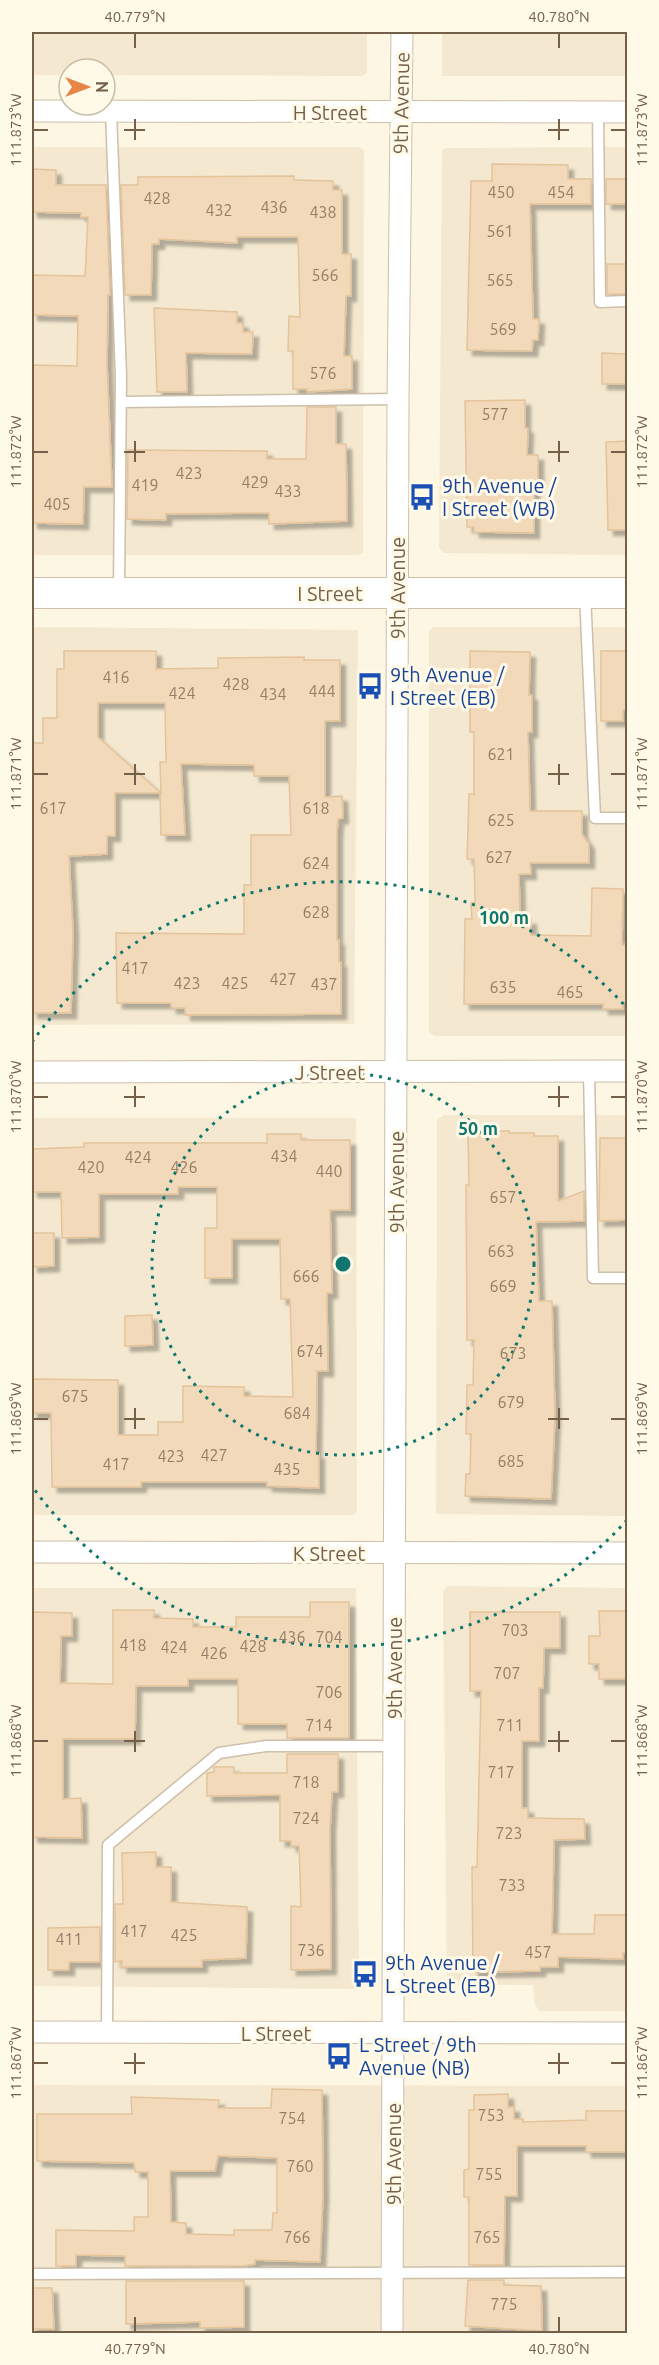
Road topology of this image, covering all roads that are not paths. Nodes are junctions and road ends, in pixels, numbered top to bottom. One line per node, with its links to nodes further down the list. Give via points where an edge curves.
1 (402, 32): 5 (street, 9th Avenue)
2 (32, 111): 3 (street, H Street)
3 (57, 111)
4 (117, 111): 5 (street, H Street)
5 (402, 112): 6 (street, H Street); 10 (street, 9th Avenue)
6 (598, 112): 7 (street, H Street); 9 (lane, via 600,302)
7 (627, 112)
8 (111, 117): 11 (lane)
9 (627, 302)
10 (398, 399): 11 (lane); 16 (street, 9th Avenue)
11 (121, 402): 13 (lane)
12 (32, 593): 13 (street, I Street)
13 (119, 593): 16 (street, I Street)
14 (585, 593): 15 (street, I Street); 16 (street, I Street); 17 (lane, via 595,818)
15 (627, 593)
16 (397, 594): 21 (street, 9th Avenue)
17 (627, 818)
18 (590, 1071): 19 (street, J Street); 21 (street, J Street); 22 (lane, via 593,1278)
19 (627, 1071)
20 (32, 1072): 21 (street, J Street)
21 (397, 1072): 24 (street, 9th Avenue)
22 (627, 1278)
23 (32, 1552): 24 (street, K Street)
24 (394, 1553): 25 (street, K Street); 26 (street, 9th Avenue)
25 (627, 1553)
26 (394, 1746): 28 (lane, via 266,1746 219,1753 108,1845); 29 (street, 9th Avenue)
27 (32, 2032): 28 (street, L Street)
28 (107, 2033): 29 (street, L Street)
29 (393, 2033): 30 (street, L Street); 32 (street, 9th Avenue)
30 (627, 2033)
31 (627, 2272): 32 (lane)
32 (392, 2273): 33 (lane); 34 (street, 9th Avenue)
33 (32, 2274)
34 (392, 2334)

